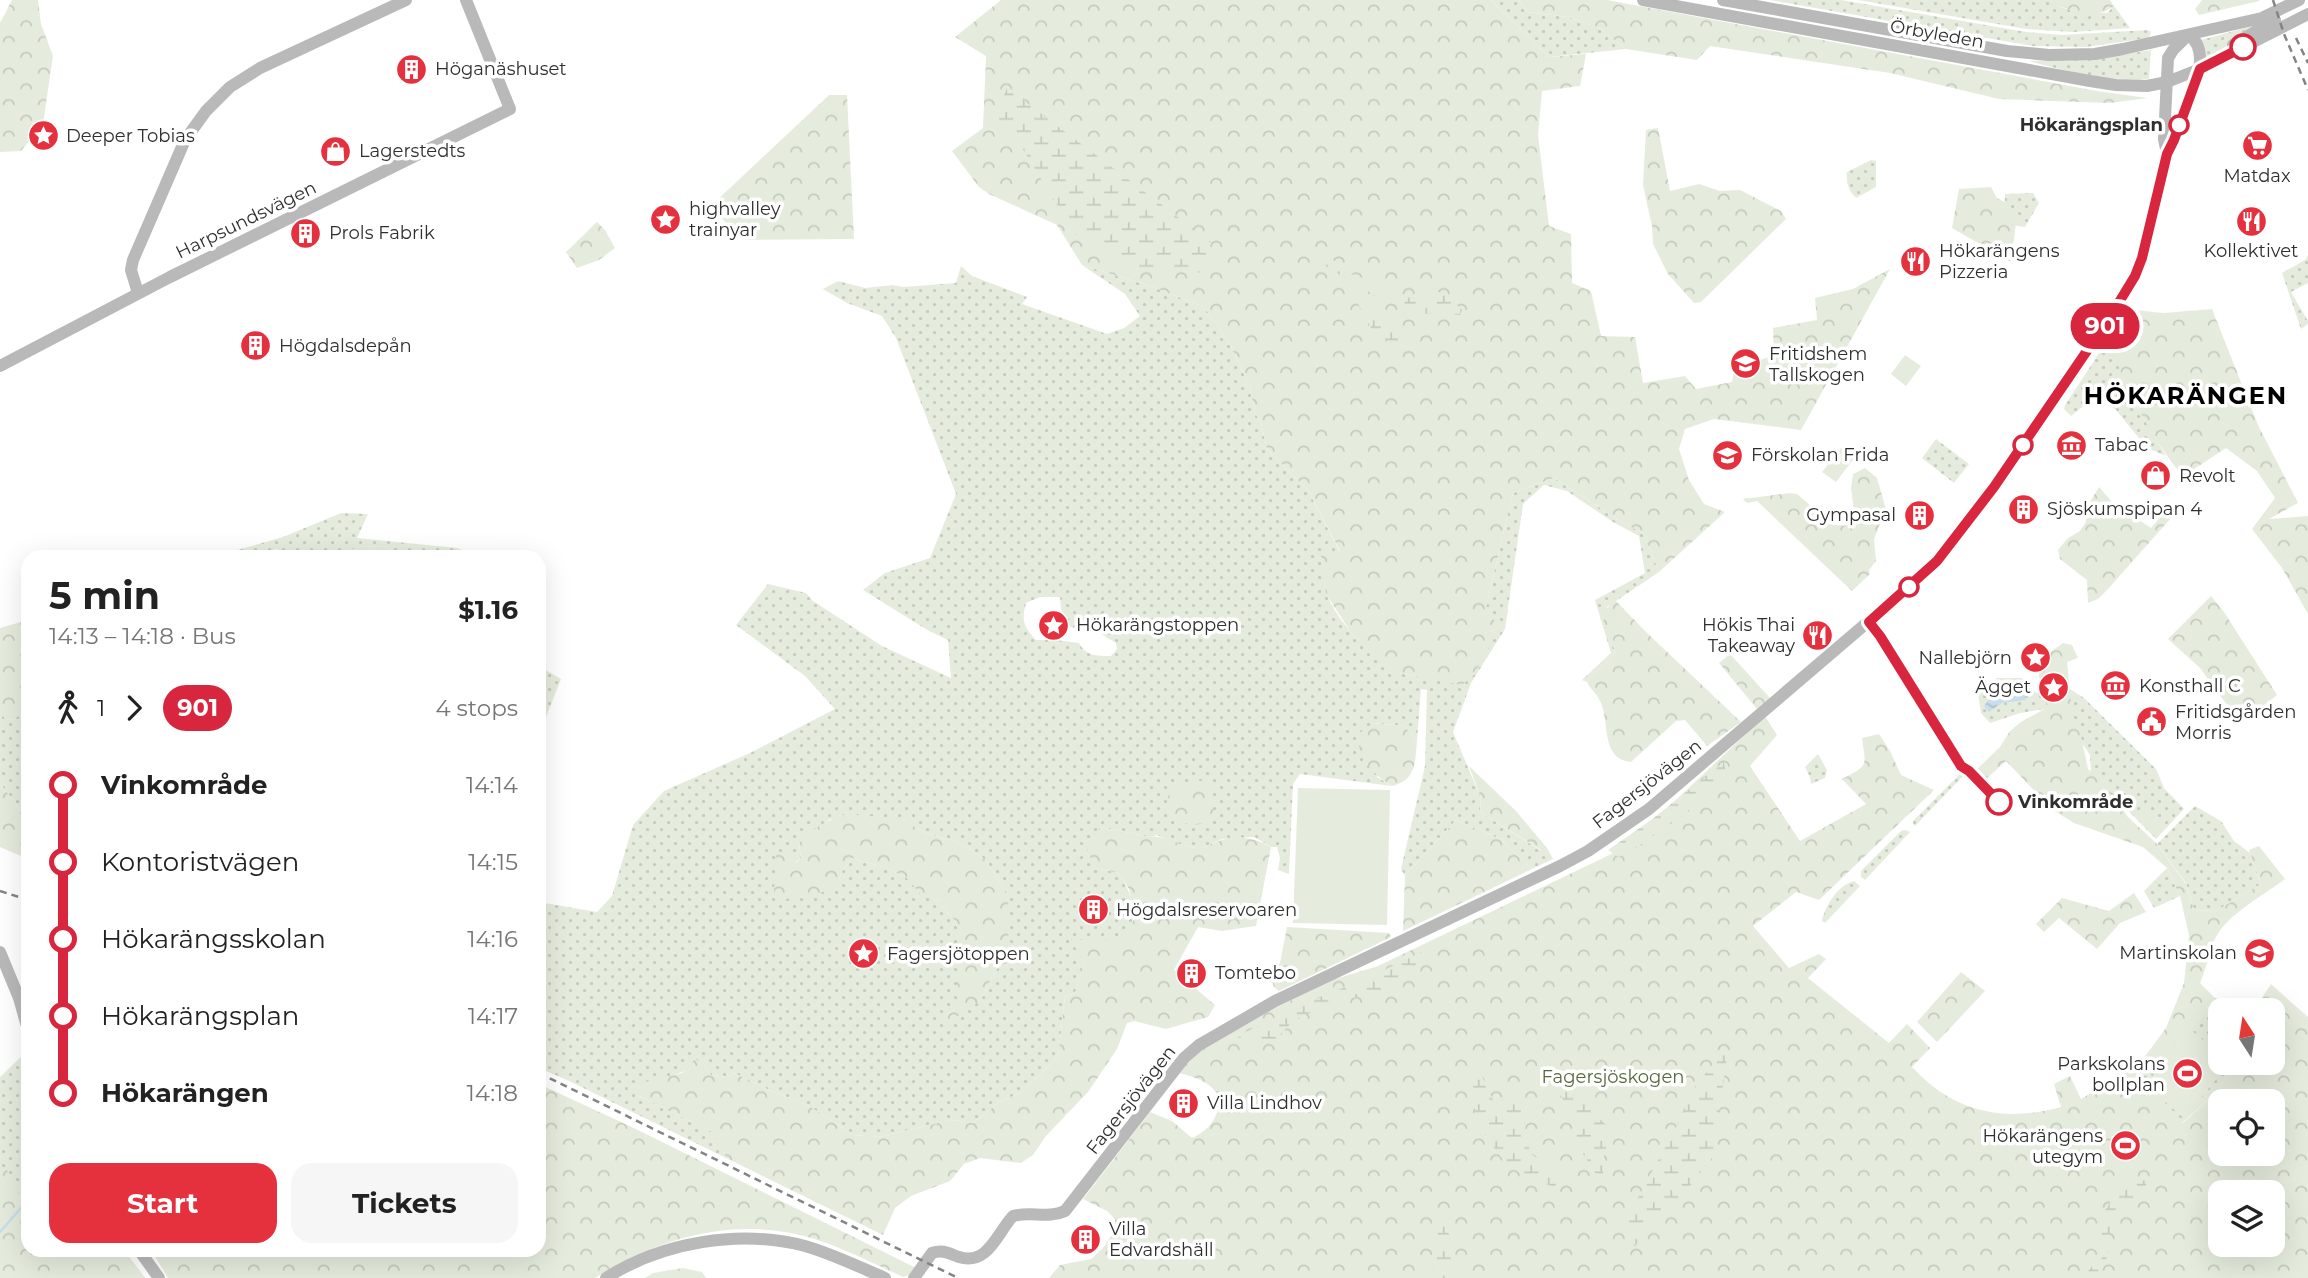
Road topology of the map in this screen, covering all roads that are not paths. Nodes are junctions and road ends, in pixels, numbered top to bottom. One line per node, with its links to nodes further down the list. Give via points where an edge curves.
1 (406, 0): 13 (street, via 260,68 230,86 206,111 185,140 133,260)
2 (466, 0): 13 (street, Harpsundsvägen, via 510,109)
3 (1643, 0): 11 (street, Örbyleden, via 2116,85)
4 (1723, 0): 8 (street, Örbyleden, via 2049,55 2095,54)
5 (2299, 0): 8 (street, Örbyleden, via 2262,18)
6 (2308, 3): 9 (street, Örbyleden, via 2247,35)
7 (2308, 14): 9 (street, Örbyleden)
8 (2189, 35): 10 (street, via 2198,47); 11 (street, Fagersjövägen, via 2168,58)
9 (2221, 58): 10 (street, Örbyleden)
10 (2200, 69): 11 (street, Örbyleden); 12 (street, Fagersjövägen)
11 (2167, 82): 12 (street, Fagersjövägen)
12 (2167, 154): 21 (street, Fagersjövägen, via 2142,258 2110,317 1994,487 1937,561 1896,598 1625,826 1560,866 1215,1035 1184,1058 1065,1212 1013,1216 979,1257 932,1252)
13 (138, 293): 14 (street, Harpsundsvägen)
14 (0, 366)
15 (0, 952): 16 (street)
16 (21, 1005)
17 (144, 1257): 18 (street)
18 (159, 1278)
19 (606, 1278): 20 (street, via 649,1256 737,1240 802,1246)
20 (885, 1278)
21 (915, 1278)

